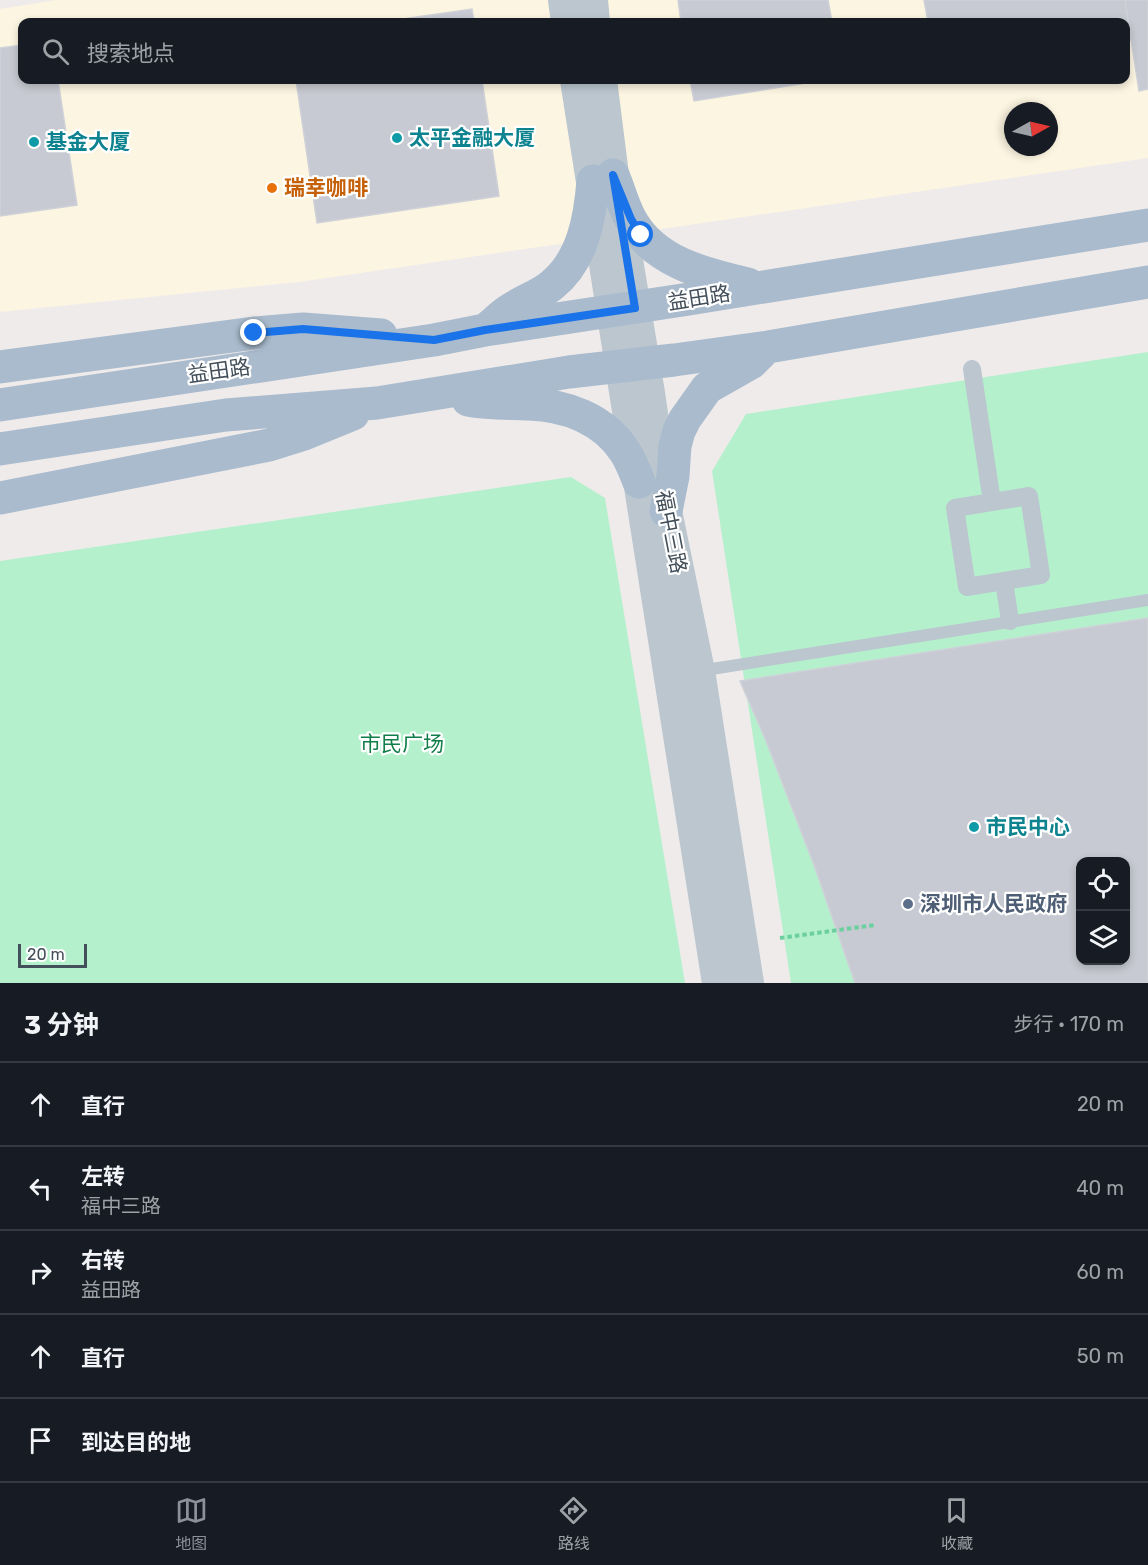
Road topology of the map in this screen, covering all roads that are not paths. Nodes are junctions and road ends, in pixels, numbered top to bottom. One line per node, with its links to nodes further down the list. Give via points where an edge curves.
1 (564, 0): 3 (street)
2 (592, 0): 4 (street)
3 (566, 18)
4 (594, 18)
5 (577, 84): 7 (street, 福中三路)
6 (601, 84): 7 (street, 福中三路)
7 (603, 178): 10 (main road, via 641,235 662,253 700,272); 11 (street, 福中三路); 12 (main road, via 582,243 567,271)
8 (1148, 225): 10 (main road, 益田路)
9 (1148, 282): 14 (main road)
10 (762, 287): 11 (main road, 益田路)
11 (624, 310): 12 (main road, 益田路); 15 (street, 福中三路)
12 (485, 330): 13 (main road, 益田路)
13 (434, 340): 16 (main road, via 303,329); 20 (main road, 益田路)
14 (768, 346): 15 (main road); 25 (main road, via 751,363 707,388 685,419 675,446)
15 (633, 365): 18 (main road); 22 (street, 福中三路); 25 (street, 福中三路)
16 (0, 367)
17 (972, 369): 24 (street)
18 (431, 394): 19 (main road); 22 (main road, via 476,402 568,409 589,418 613,438 626,452)
19 (377, 403): 21 (main road, via 226,416); 23 (main road, via 330,425 269,445)
20 (0, 405)
21 (0, 450)
22 (639, 482): 30 (street, 福中三路)
23 (0, 498)
24 (992, 502): 26 (street, via 955,508 967,586); 26 (street, via 1029,496 1041,575)
25 (666, 511): 29 (street, 福中三路)
26 (1004, 581): 28 (street)
27 (1148, 600): 28 (lane)
28 (1010, 621): 29 (lane)
29 (699, 671): 31 (street, 福中三路)
30 (718, 983)
31 (748, 983)

